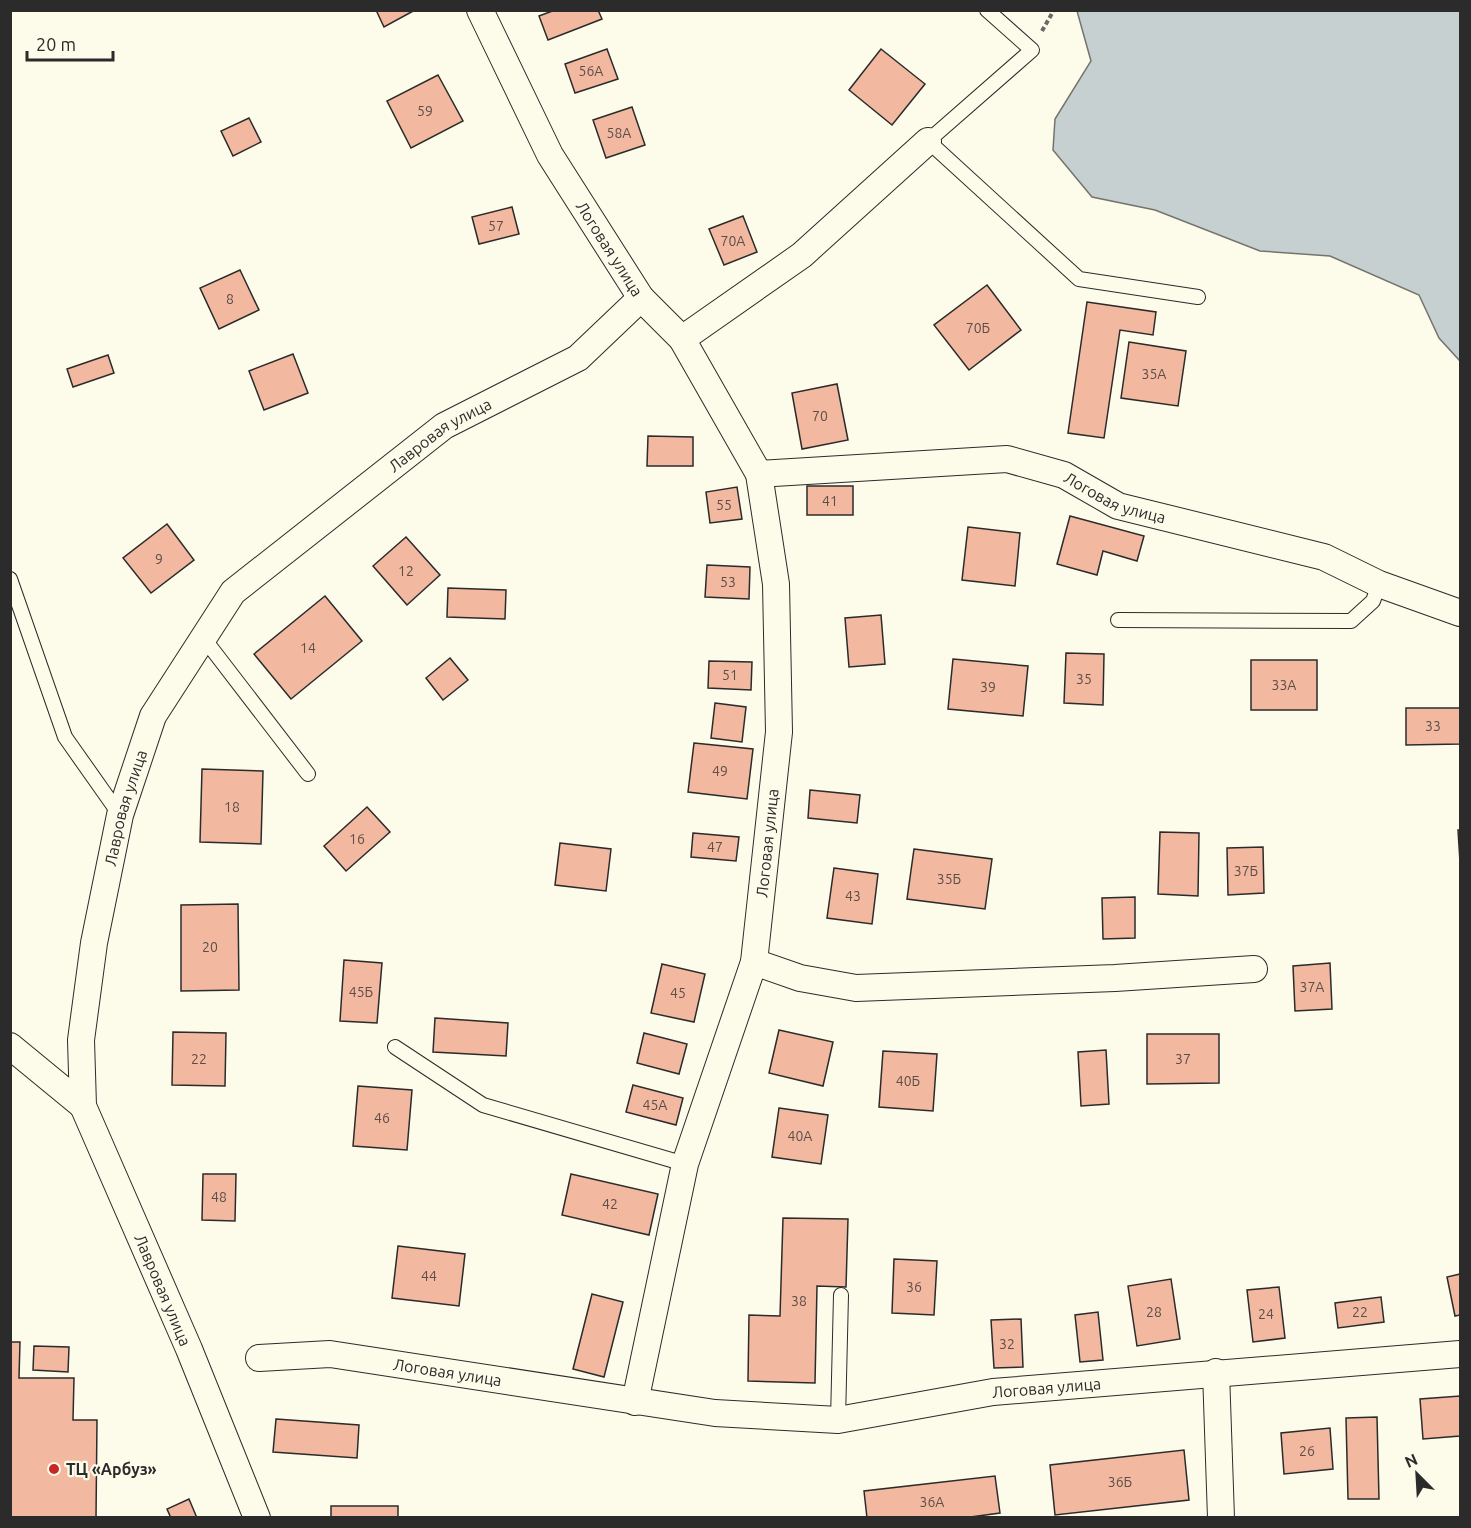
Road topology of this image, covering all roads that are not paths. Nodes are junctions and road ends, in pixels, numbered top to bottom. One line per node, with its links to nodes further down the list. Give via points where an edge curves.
1 (480, 10): 5 (street, Логовая улица, via 550,155)
2 (987, 10): 3 (lane, via 1032,50)
3 (927, 141): 4 (lane, via 1079,279); 6 (street, via 802,255)
4 (1198, 297)
5 (641, 298): 6 (street, Логовая улица); 12 (street, Лавровая улица, via 578,358 444,426 232,592)
6 (682, 339): 7 (street, Логовая улица)
7 (759, 474): 9 (street, Логовая улица, via 1007,459 1064,475 1118,506 1324,558); 15 (street, Логовая улица, via 776,584 779,732)
8 (10, 579): 14 (lane, via 65,737)
9 (1379, 584): 10 (street, Логовая улица); 11 (lane, via 1373,601 1351,621)
10 (1461, 613)
11 (1118, 620)
12 (202, 636): 13 (lane); 14 (street, Лавровая улица, via 153,716)
13 (308, 774)
14 (120, 816): 19 (street, Лавровая улица, via 94,943 82,1030)
15 (754, 962): 16 (street, via 800,978 856,988); 20 (street, Логовая улица)
16 (1254, 969)
17 (10, 1046): 19 (street)
18 (395, 1047): 20 (lane, via 483,1105)
19 (83, 1106): 27 (street, Лавровая улица, via 189,1349)
20 (685, 1164): 25 (street, Логовая улица)
21 (841, 1295): 26 (lane)
22 (1461, 1354): 24 (street, Логовая улица)
23 (259, 1358): 25 (street, Логовая улица, via 330,1354)
24 (1216, 1372): 26 (street, Логовая улица, via 993,1392); 28 (street)
25 (635, 1402): 26 (street, Логовая улица, via 716,1413)
26 (838, 1420)
27 (257, 1518)
28 (1221, 1518)

